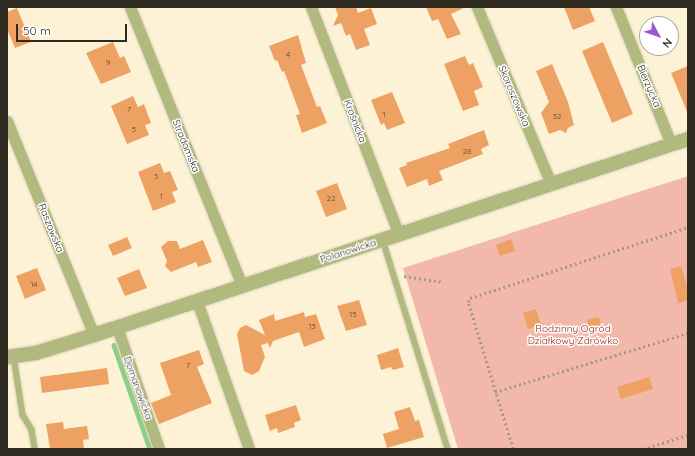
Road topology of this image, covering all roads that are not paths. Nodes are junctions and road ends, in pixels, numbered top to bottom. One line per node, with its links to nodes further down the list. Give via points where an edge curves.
1 (130, 7): 11 (street, Stradomska)
2 (311, 7): 9 (street, Krośnicka)
3 (478, 7): 8 (street, Skoroszowska)
4 (616, 7): 7 (street, Bierzycka)
5 (7, 121): 14 (street, Raszowska)
6 (688, 139): 7 (street, Polanowicka)
7 (671, 144): 8 (street, Polanowicka)
8 (551, 184): 9 (street, Polanowicka)
9 (398, 235): 10 (street, Polanowicka)
10 (383, 240): 11 (street, Polanowicka); 19 (lane)
11 (242, 285): 12 (street, Polanowicka)
12 (197, 301): 13 (street, Polanowicka); 18 (street)
13 (117, 327): 14 (street, Polanowicka); 17 (street, Domanowicka)
14 (94, 335): 15 (street, Polanowicka)
15 (10, 357): 16 (lane, via 23,415 32,430)
16 (35, 449)
17 (159, 449)
18 (249, 449)
19 (448, 449)

